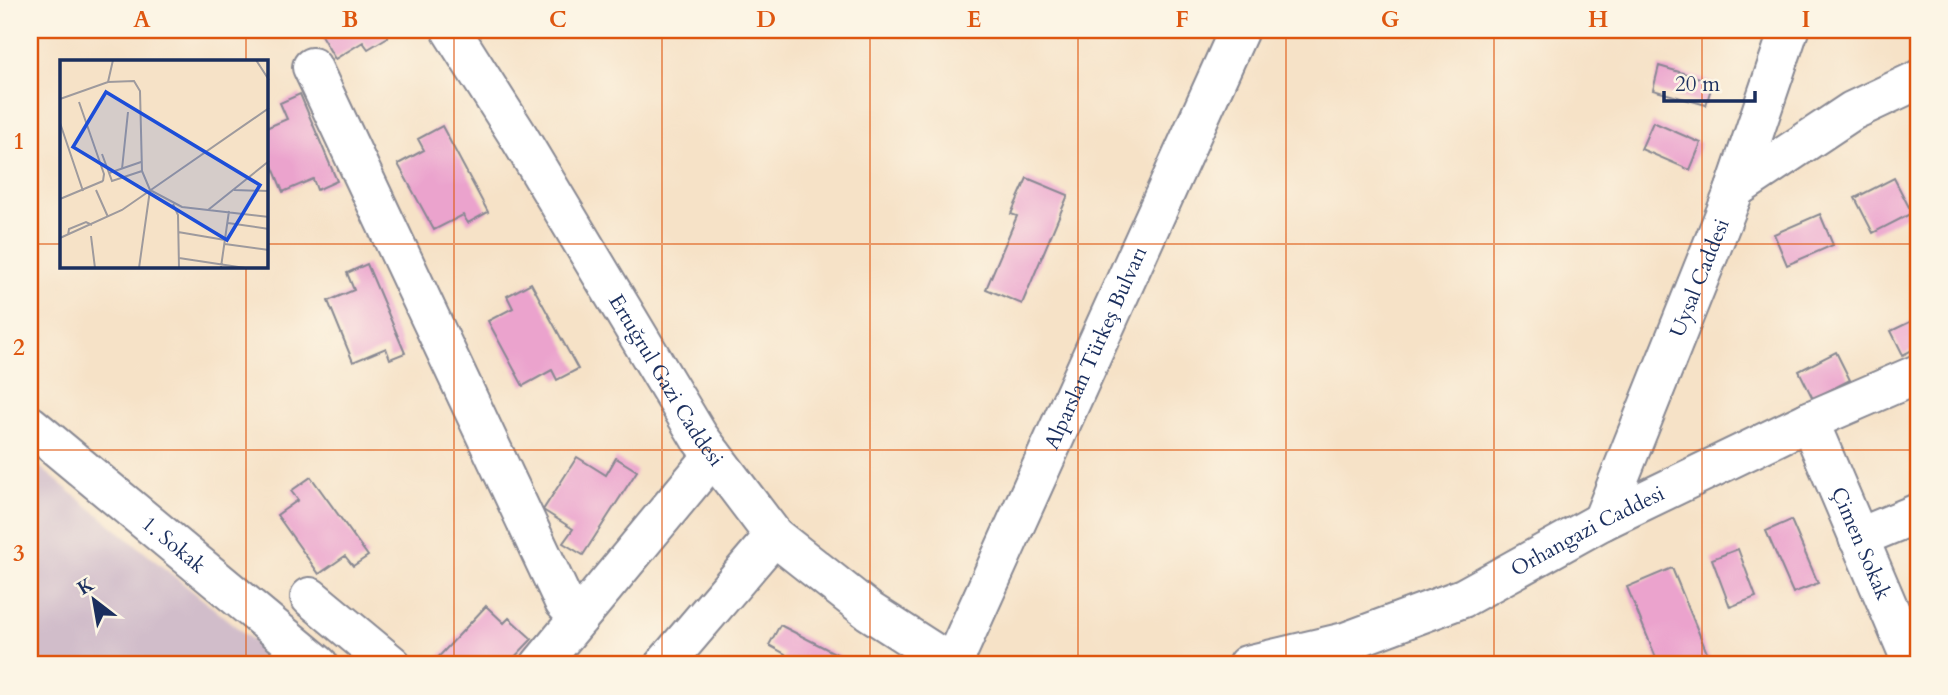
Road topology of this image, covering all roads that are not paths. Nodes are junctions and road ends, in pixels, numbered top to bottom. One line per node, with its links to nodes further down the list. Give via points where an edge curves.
1 (451, 30): 10 (street, Ertuğrul Gazi Caddesi)
2 (1239, 30): 21 (street, Alparslan Türkeş Bulvarı)
3 (1789, 30): 6 (street, Uysal Caddesi)
4 (312, 67): 16 (street, via 564,602)
5 (1918, 80): 6 (street, via 1852,111)
6 (1735, 189): 12 (street, Uysal Caddesi)
7 (1918, 373): 8 (street, Orhangazi Caddesi)
8 (1809, 421): 12 (street, Orhangazi Caddesi); 14 (street, Çimen Sokak)
9 (30, 425): 18 (street, 1. Sokak)
10 (713, 456): 13 (street, Ertuğrul Gazi Caddesi); 16 (street)
11 (1918, 513): 14 (street)
12 (1602, 521): 23 (street, Orhangazi Caddesi, via 1462,598 1345,642)
13 (774, 536): 17 (street); 21 (street, Ertuğrul Gazi Caddesi, via 869,611)
14 (1858, 538): 24 (street, Çimen Sokak)
15 (310, 597): 19 (street)
16 (579, 618): 20 (street)
17 (681, 659)
18 (318, 665)
19 (393, 665)
20 (540, 665)
21 (953, 665): 22 (street)
22 (958, 665)
23 (1247, 665)
24 (1913, 665)

